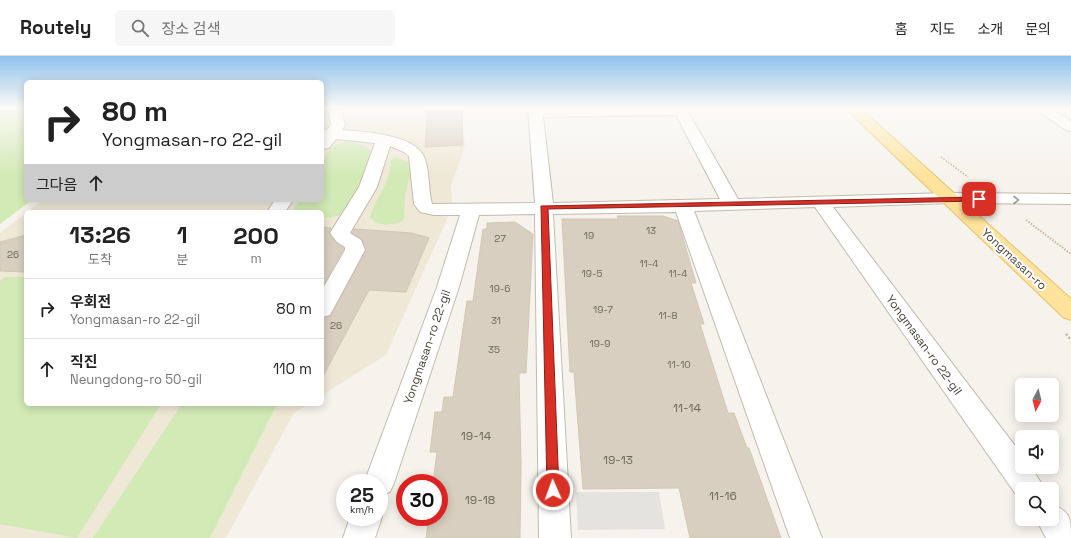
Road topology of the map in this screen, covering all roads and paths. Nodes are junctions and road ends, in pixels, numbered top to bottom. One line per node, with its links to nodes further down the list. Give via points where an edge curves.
1 (333, 130): 5 (street)
2 (537, 130): 12 (street)
3 (691, 130): 10 (street)
4 (876, 130): 7 (main road, Yongmasan-ro)
5 (325, 139): 6 (street)
6 (384, 140): 13 (street, via 410,149 417,157 423,204 426,208); 14 (street, via 368,187 340,233 354,244 355,250)
7 (949, 198): 8 (street, one-way to 8); 9 (street); 15 (main road, Yongmasan-ro)
8 (1071, 199)
9 (819, 201): 10 (street); 17 (street, Yongmasan-ro 22-gil)
10 (731, 203): 11 (street)
11 (683, 206): 12 (street); 22 (street)
12 (544, 207): 13 (street); 21 (street)
13 (471, 209): 16 (street, Yongmasan-ro 22-gil, via 448,287)
14 (324, 306)
15 (1071, 312)
16 (382, 474)
17 (1025, 482)
18 (363, 526): 20 (street)
19 (1057, 526): 23 (street)
20 (359, 538)
21 (555, 538)
22 (806, 538)
23 (1065, 538)

